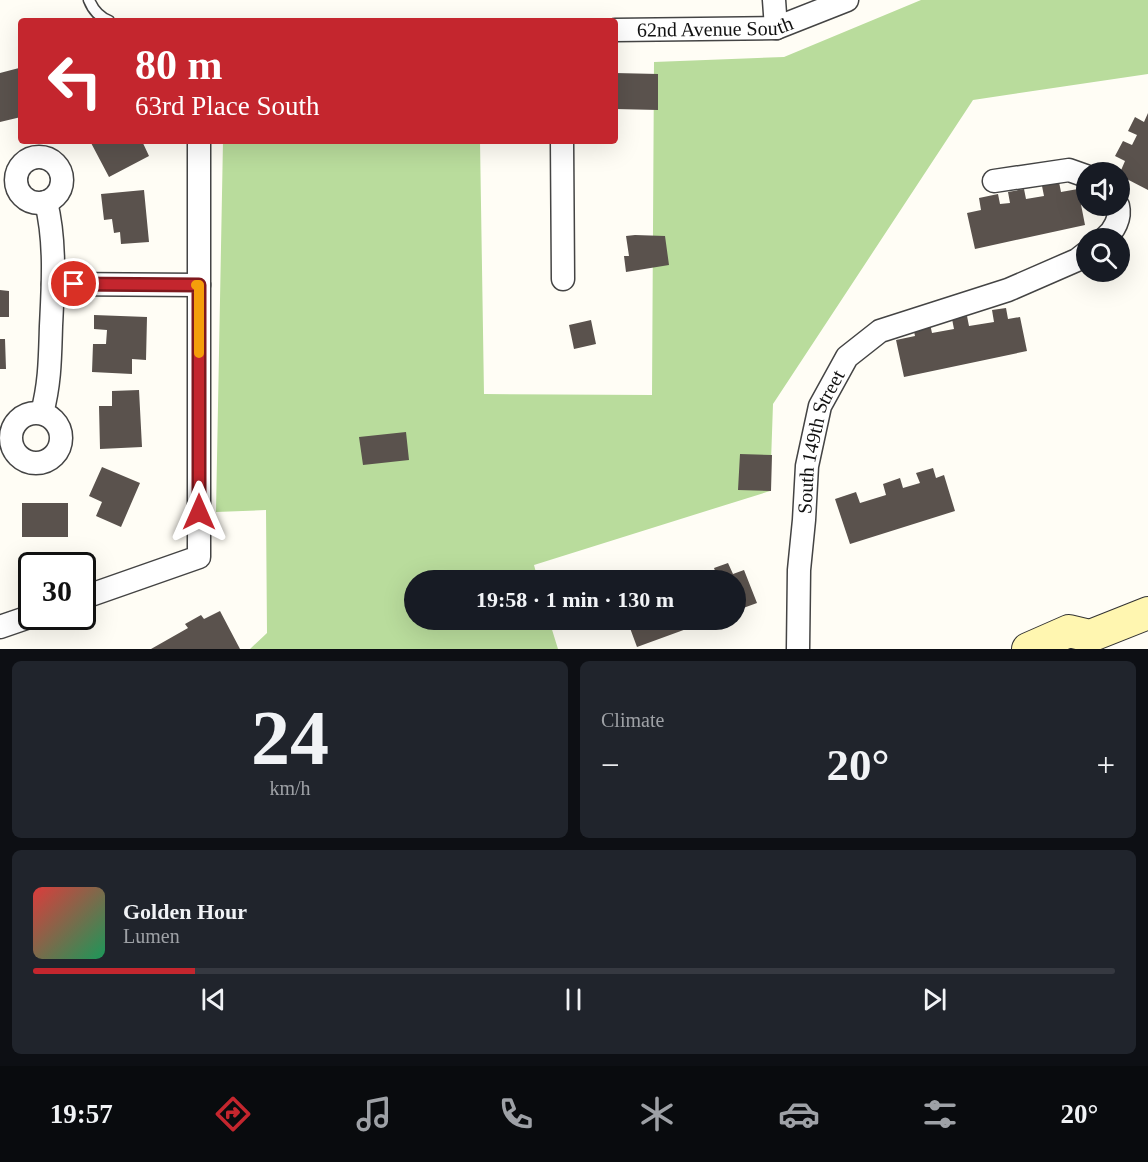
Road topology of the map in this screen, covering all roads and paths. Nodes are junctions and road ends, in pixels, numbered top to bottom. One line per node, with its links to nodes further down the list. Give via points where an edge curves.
1 (90, 0): 4 (lane)
2 (774, 0): 5 (street)
3 (847, 0): 5 (street, 62nd Avenue South)
4 (102, 18)
5 (776, 28): 6 (street, 62nd Avenue South)
6 (618, 30)
7 (199, 144): 15 (street)
8 (562, 144): 13 (street)
9 (1076, 172): 10 (street, via 1069,170)
10 (994, 181)
11 (46, 202): 14 (street)
12 (1076, 260): 22 (street, South 149th Street, via 1008,290 880,331 847,357 820,406 807,466)
13 (563, 279)
14 (53, 284): 15 (street); 16 (street, via 49,387)
15 (199, 285): 17 (street, via 199,557)
16 (42, 414)
17 (96, 593)
18 (1148, 613): 21 (main road)
19 (18, 621): 20 (street)
20 (0, 627)
21 (1088, 643): 23 (main road, via 1069,632)
22 (798, 649)
23 (1028, 649)

